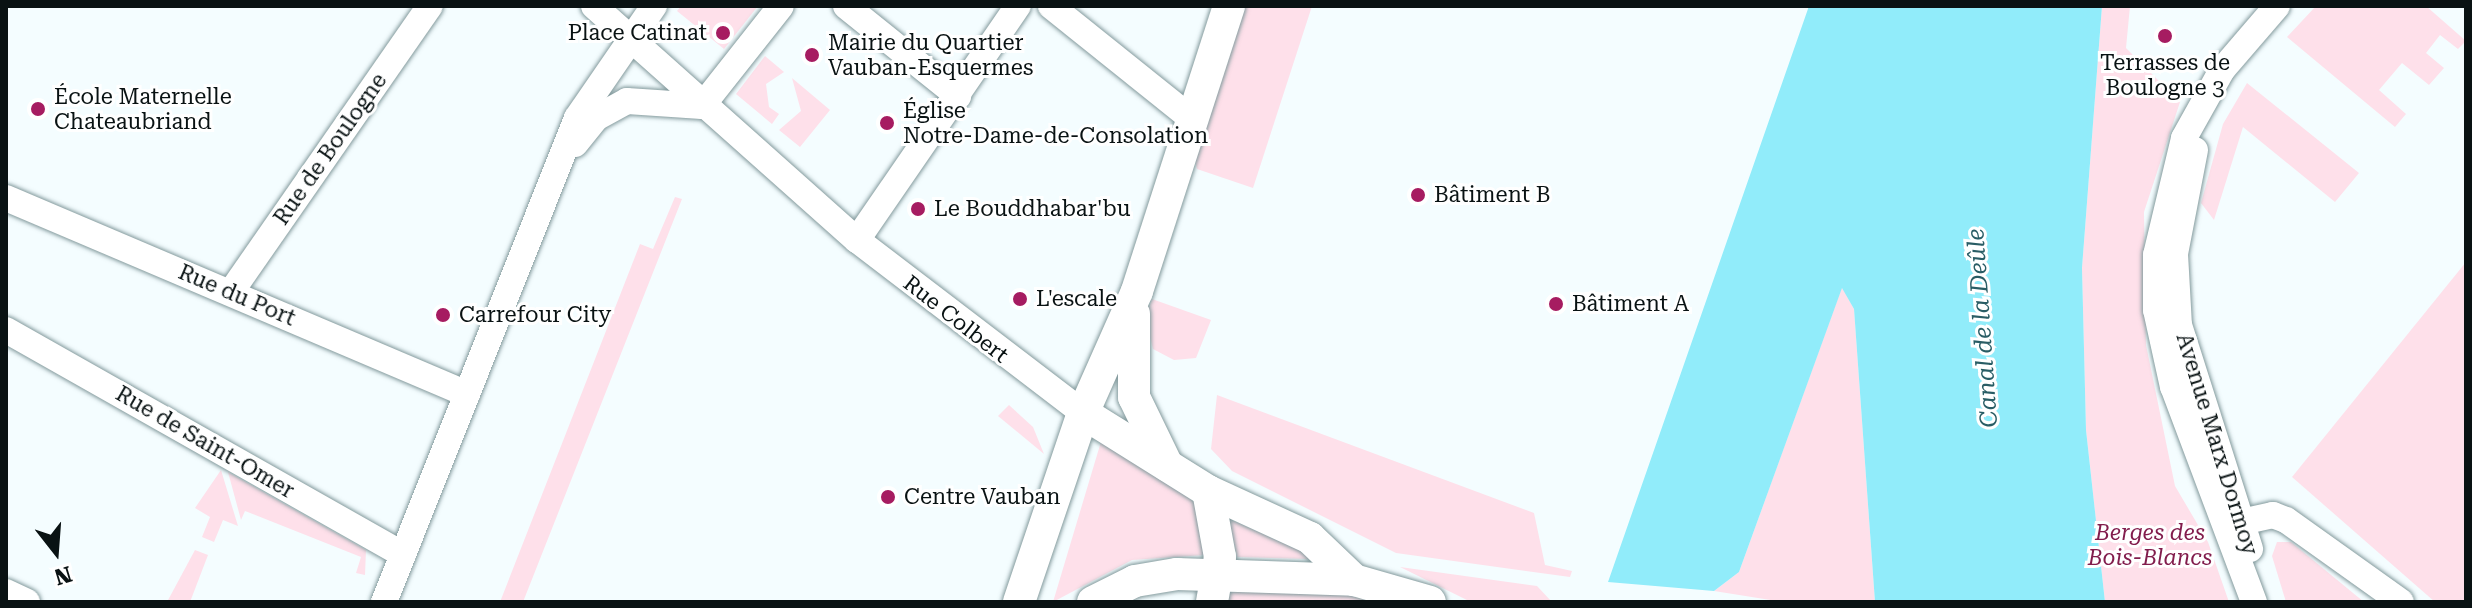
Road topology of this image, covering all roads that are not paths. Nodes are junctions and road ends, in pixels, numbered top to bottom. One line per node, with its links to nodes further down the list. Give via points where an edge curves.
1 (430, 6): 18 (street, Rue de Boulogne)
2 (594, 6): 10 (street, Rue Colbert)
3 (654, 6): 10 (street)
4 (781, 6): 12 (street)
5 (846, 6): 11 (street)
6 (1018, 6): 11 (street)
7 (1051, 6): 13 (street)
8 (1229, 6): 13 (main road)
9 (2277, 6): 24 (street, Avenue Marx Dormoy, via 2205,96 2162,204 2156,310 2183,420)
10 (630, 36): 12 (street, Rue Colbert); 14 (street, via 582,107)
11 (958, 96): 16 (street)
12 (702, 106): 14 (street, via 657,98 613,106 590,125); 16 (street, Rue Colbert)
13 (1191, 118): 17 (main road)
14 (551, 180): 20 (street)
15 (6, 198): 18 (street, Rue du Port)
16 (857, 240): 21 (street, Rue Colbert)
17 (1137, 291): 21 (main road); 22 (main road, via 1132,383)
18 (231, 292): 20 (street, Rue du Port)
19 (6, 330): 26 (street, Rue de Saint-Omer)
20 (467, 394): 26 (street)
21 (1083, 413): 22 (main road, Rue Colbert); 25 (main road)
22 (1167, 465): 23 (main road, Rue Colbert)
23 (1208, 491): 27 (main road, Rue Colbert, via 1310,538); 28 (main road)
24 (2234, 524): 36 (street, Avenue Marx Dormoy); 37 (street, Avenue Marx Dormoy); 38 (street, via 2273,515 2286,520)
25 (1045, 542): 32 (main road); 33 (main road)
26 (403, 555): 31 (street)
27 (1354, 580): 28 (main road); 35 (main road)
28 (1216, 588): 34 (main road, via 1157,576)
29 (6, 592): 30 (street)
30 (27, 602)
31 (384, 602)
32 (1019, 602)
33 (1040, 602)
34 (1093, 602)
35 (1430, 602)
36 (2254, 602)
37 (2266, 602)
38 (2401, 602)

